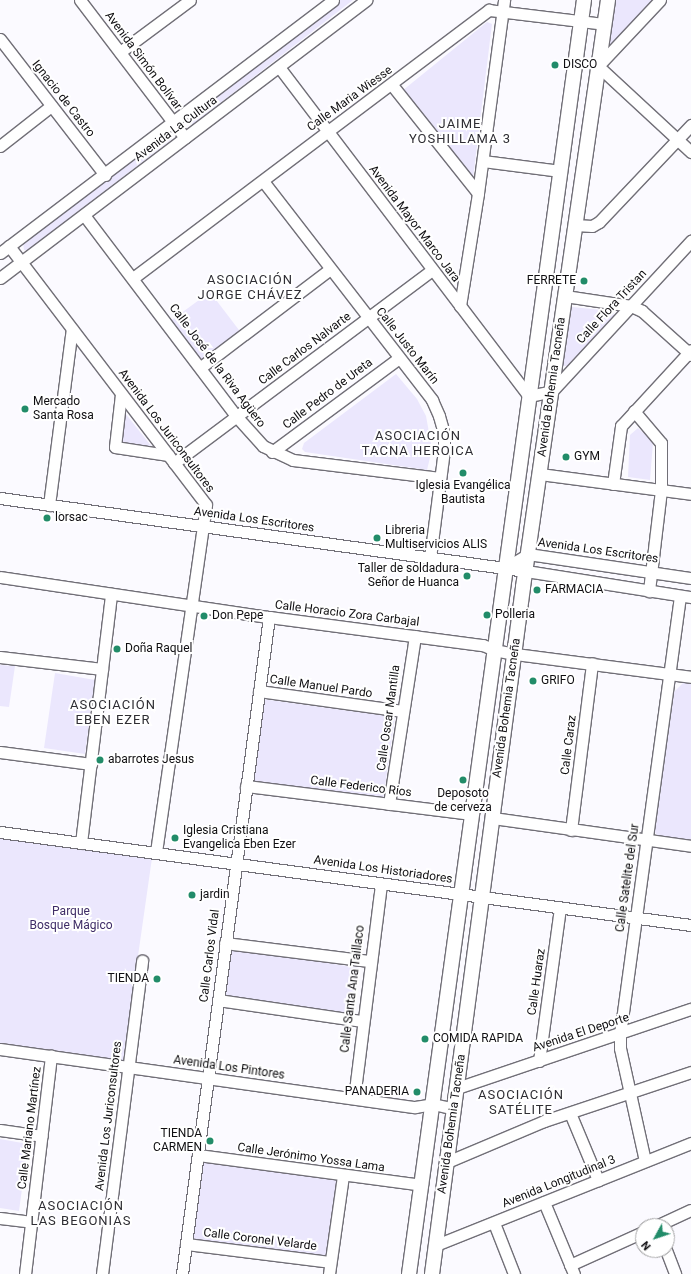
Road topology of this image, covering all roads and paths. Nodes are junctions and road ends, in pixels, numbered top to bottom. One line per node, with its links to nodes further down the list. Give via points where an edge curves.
1 (80, 0): 12 (street, Avenida Simón Bolívar)
2 (333, 0): 17 (street, Avenida La Cultura)
3 (366, 0): 14 (street, Avenida La Cultura)
4 (584, 0): 9 (main road, Avenida Bohemia Tacneña)
5 (608, 0): 10 (main road, Avenida Bohemia Tacneña)
6 (660, 0): 13 (street)
7 (187, 1): 12 (street)
8 (503, 5): 9 (street, Calle Maria Wiesse); 15 (street, Calle Maria Wiesse, via 489,10); 24 (street)
9 (581, 23): 10 (street, Calle Maria Wiesse); 25 (main road, Avenida Bohemia Tacneña)
10 (604, 24): 13 (main road, Avenida Bohemia Tacneña)
11 (1, 42): 16 (street, Ignacio de Castro)
12 (120, 52): 17 (street, Avenida Simón Bolívar)
13 (598, 66): 21 (street); 30 (main road, Avenida Bohemia Tacneña)
14 (279, 67): 19 (street, Avenida Mayor Marco Jara); 20 (street, Avenida La Cultura)
15 (392, 85): 19 (street, Calle Maria Wiesse); 28 (street)
16 (51, 106): 22 (street); 26 (street, Ignacio de Castro)
17 (173, 122): 20 (street, Avenida Simón Bolívar); 26 (street, Avenida La Cultura)
18 (691, 125): 21 (street)
19 (327, 132): 27 (street, Calle Maria Wiesse); 36 (street, Avenida Mayor Marco Jara)
20 (186, 138): 29 (street, Avenida La Cultura)
21 (678, 140): 23 (street); 30 (street, via 599,222 592,226)
22 (0, 146)
23 (691, 152)
24 (482, 161): 25 (street); 28 (street)
25 (560, 171): 49 (main road, Avenida Bohemia Tacneña)
26 (104, 174): 32 (street, Avenida La Cultura)
27 (263, 181): 35 (street, Calle Justo Marín); 38 (street, Calle Maria Wiesse)
28 (478, 193): 40 (street)
29 (84, 215): 34 (street, Avenida La Cultura); 38 (street, Calle José de la Riva Agüero)
30 (576, 225): 39 (main road, Avenida Bohemia Tacneña)
31 (691, 241): 41 (street, Calle Flora Tristan)
32 (9, 246): 33 (street, Avenida La Cultura); 34 (street, Avenida Los Juriconsultores)
33 (0, 253)
34 (21, 261): 37 (street, Avenida La Cultura); 43 (street, Avenida Los Juriconsultores)
35 (330, 269): 42 (street, Calle Justo Marín); 46 (street)
36 (432, 270): 40 (street, Avenida Mayor Marco Jara); 42 (street, Calle Carlos Nalvarte)
37 (0, 278)
38 (134, 278): 46 (street, Calle José de la Riva Agüero)
39 (565, 296): 41 (street); 47 (main road, Avenida Bohemia Tacneña)
40 (460, 306): 49 (street, Avenida Mayor Marco Jara)
41 (631, 306): 44 (street, via 642,311); 47 (street, Calle Flora Tristan)
42 (369, 318): 45 (street, Calle Justo Marín); 51 (street, Calle Carlos Nalvarte)
43 (72, 329): 48 (street, Avenida Los Juriconsultores); 60 (street)
44 (690, 353): 50 (street)
45 (399, 358): 52 (street, Calle Pedro de Ureta); 55 (street, Calle Justo Marín, via 432,400 439,416 444,434)
46 (201, 367): 51 (street, Calle José de la Riva Agüero)
47 (552, 392): 49 (street); 54 (main road, Avenida Bohemia Tacneña)
48 (121, 394): 53 (street, Avenida Los Juriconsultores); 53 (street, via 115,447)
49 (529, 396): 64 (main road, Avenida Bohemia Tacneña)
50 (634, 411): 56 (street, via 621,426); 57 (street, via 661,443)
51 (237, 417): 52 (street, Calle José de la Riva Agüero, via 254,437); 53 (street, Calle Carlos Nalvarte)
52 (272, 452): 55 (street, Calle José de la Riva Agüero, via 292,460)
53 (171, 459): 61 (street, Avenida Los Juriconsultores, via 206,505)
54 (540, 474): 56 (street); 62 (main road, Avenida Bohemia Tacneña)
55 (440, 478): 63 (street, Calle Justo Marín)
56 (613, 484): 57 (street)
57 (661, 490): 58 (street); 66 (street)
58 (691, 494)
59 (0, 498): 60 (street, Avenida Los Escritores)
60 (49, 505): 61 (street, Avenida Los Escritores)
61 (204, 527): 63 (street, Avenida Los Escritores); 72 (street, Avenida Los Juriconsultores)
62 (528, 554): 64 (street, Avenida Los Escritores); 65 (main road, Avenida Bohemia Tacneña); 66 (street, Avenida Los Escritores)
63 (430, 558): 64 (street, Avenida Los Escritores)
64 (505, 568): 65 (street, Avenida Los Escritores); 75 (main road, Avenida Bohemia Tacneña)
65 (526, 571): 69 (street, Avenida Los Escritores); 76 (main road, Avenida Bohemia Tacneña)
66 (650, 572): 68 (street, Avenida Los Escritores); 69 (street)
67 (0, 577): 70 (street, Calle Horacio Zora Carbajal)
68 (691, 578)
69 (649, 591): 71 (street, Avenida Los Escritores)
70 (111, 594): 72 (street, Calle Horacio Zora Carbajal); 79 (street)
71 (686, 597): 80 (street, Calle Satelite del Sur)
72 (193, 606): 73 (street, Calle Horacio Zora Carbajal); 95 (street, Avenida Los Juriconsultores)
73 (269, 617): 74 (street, Calle Horacio Zora Carbajal); 82 (street, Calle Carlos Vidal)
74 (414, 636): 75 (street, Calle Horacio Zora Carbajal, via 483,645); 83 (street, Calle Oscar Mantilla)
75 (494, 650): 76 (street, Calle Horacio Zora Carbajal); 88 (main road, Avenida Bohemia Tacneña)
76 (515, 654): 78 (street, Calle Horacio Zora Carbajal); 89 (main road, Avenida Bohemia Tacneña)
77 (0, 657): 79 (street)
78 (592, 663): 80 (street, Calle Horacio Zora Carbajal); 90 (street, Calle Caraz)
79 (102, 669): 85 (street)
80 (670, 674): 81 (street, Calle Horacio Zora Carbajal); 92 (street, Calle Satelite del Sur)
81 (691, 677)
82 (259, 691): 83 (street, Calle Manuel Pardo); 86 (street, Calle Carlos Vidal)
83 (403, 711): 87 (street, Calle Oscar Mantilla)
84 (0, 752): 85 (street)
85 (90, 764): 93 (street)
86 (246, 786): 87 (street, Calle Federico Rios); 96 (street, Calle Carlos Vidal)
87 (390, 804): 88 (street, Calle Federico Rios)
88 (472, 814): 98 (main road, Avenida Bohemia Tacneña)
89 (493, 818): 90 (street); 99 (main road, Avenida Bohemia Tacneña)
90 (571, 830): 92 (street)
91 (0, 832): 93 (street, Avenida Los Historiadores)
92 (646, 841): 94 (street); 101 (street, Calle Satelite del Sur)
93 (81, 843): 95 (street, Avenida Los Historiadores)
94 (691, 846)
95 (156, 852): 96 (street, Avenida Los Historiadores)
96 (235, 863): 97 (street, Avenida Los Historiadores); 103 (street, Calle Carlos Vidal)
97 (381, 884): 98 (street, Avenida Los Historiadores); 105 (street, Calle Santa Ana Taillaco)
98 (461, 894): 99 (street, Avenida Los Historiadores); 119 (main road, Avenida Bohemia Tacneña)
99 (482, 896): 100 (street, Avenida Los Historiadores); 116 (main road, Avenida Bohemia Tacneña)
100 (560, 907): 101 (street, Avenida Los Historiadores); 112 (street, Calle Huaraz)
101 (636, 918): 102 (street, Avenida Los Historiadores); 109 (street, Calle Satelite del Sur)
102 (691, 925)
103 (225, 943): 105 (street); 106 (street, Calle Carlos Vidal)
104 (142, 961): 113 (street, Avenida Los Juriconsultores)
105 (369, 961): 108 (street, Calle Santa Ana Taillaco)
106 (218, 1000): 108 (street); 115 (street, Calle Carlos Vidal)
107 (691, 1009): 109 (street, Avenida El Deporte)
108 (362, 1021): 118 (street, Calle Santa Ana Taillaco)
109 (620, 1034): 112 (street, Avenida El Deporte); 117 (street, Calle Satelite del Sur, via 620,1048)
110 (0, 1049): 111 (street, Avenida Los Pintores)
111 (51, 1056): 113 (street, Avenida Los Pintores); 123 (street, Calle Mariano Martínez)
112 (539, 1061): 116 (street, Avenida El Deporte)
113 (128, 1067): 115 (street, Avenida Los Pintores); 144 (street, Avenida Los Juriconsultores)
114 (691, 1072): 117 (street)
115 (207, 1078): 118 (street, Avenida Los Pintores); 125 (street, Calle Carlos Vidal)
116 (457, 1088): 120 (main road, Avenida Bohemia Tacneña)
117 (629, 1092): 121 (street); 126 (street, Calle Satelite del Sur)
118 (354, 1098): 119 (street, Avenida Los Pintores, via 415,1107)
119 (433, 1104): 120 (street, Avenida Los Pintores); 130 (main road, Avenida Bohemia Tacneña)
120 (454, 1109): 127 (main road, Avenida Bohemia Tacneña)
121 (570, 1113): 127 (street); 129 (street)
122 (0, 1130): 123 (street)
123 (42, 1136): 135 (street, Calle Mariano Martínez)
124 (691, 1143): 126 (street, Avenida Longitudinal 3)
125 (198, 1155): 128 (street, Calle Jerónimo Yossa Lama); 138 (street, Calle Carlos Vidal)
126 (645, 1161): 129 (street, Avenida Longitudinal 3)
127 (447, 1162): 139 (main road, Avenida Bohemia Tacneña)
128 (343, 1176): 130 (street, Calle Jerónimo Yossa Lama); 141 (street)
129 (598, 1180): 131 (street, Avenida Longitudinal 3)
130 (422, 1185): 147 (main road, Avenida Bohemia Tacneña)
131 (544, 1202): 136 (street, Avenida Longitudinal 3); 142 (street)
132 (691, 1210): 134 (street)
133 (0, 1218): 135 (street)
134 (674, 1218)
135 (32, 1222): 143 (street, Calle Mariano Martínez)
136 (494, 1223): 139 (street, Avenida Longitudinal 3); 149 (street)
137 (635, 1236): 142 (street)
138 (186, 1244): 141 (street, Calle Coronel Velarde); 145 (street, Calle Carlos Vidal)
139 (436, 1245): 148 (main road, Avenida Bohemia Tacneña)
140 (669, 1258): 150 (street)
141 (330, 1262): 146 (street)
142 (572, 1270)
143 (25, 1274)
144 (102, 1274)
145 (182, 1274)
146 (329, 1274)
147 (410, 1274)
148 (432, 1274)
149 (514, 1274)
150 (675, 1274)

